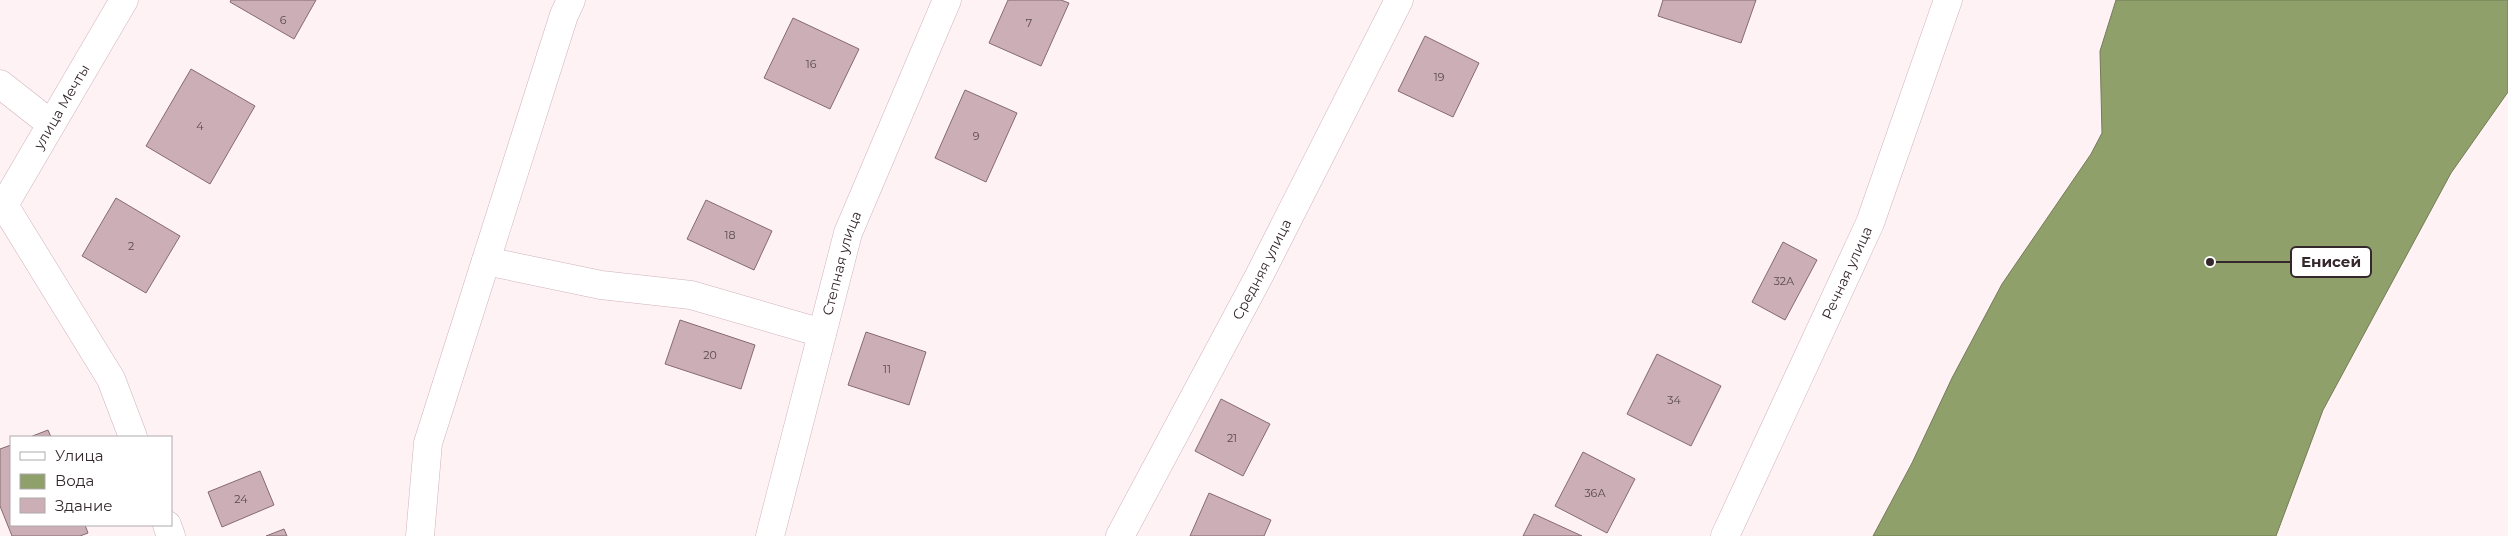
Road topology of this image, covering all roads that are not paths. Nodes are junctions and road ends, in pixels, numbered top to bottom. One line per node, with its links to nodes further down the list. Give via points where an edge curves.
1 (124, 0): 7 (street, улица Мечты)
2 (571, 0): 9 (street)
3 (947, 0): 10 (street, Степная улица, via 848,233)
4 (1399, 0): 14 (street, Средняя улица, via 1259,276)
5 (1948, 0): 15 (street, Речная улица, via 1870,223)
6 (0, 84): 7 (street)
7 (51, 124): 8 (street, улица Мечты)
8 (2, 208): 11 (street, via 111,379)
9 (486, 261): 10 (street, via 601,285 691,295); 12 (street, via 428,443)
10 (822, 333): 13 (street, Степная улица)
11 (133, 436)
12 (420, 536)
13 (770, 536)
14 (1120, 536)
15 (1725, 536)

